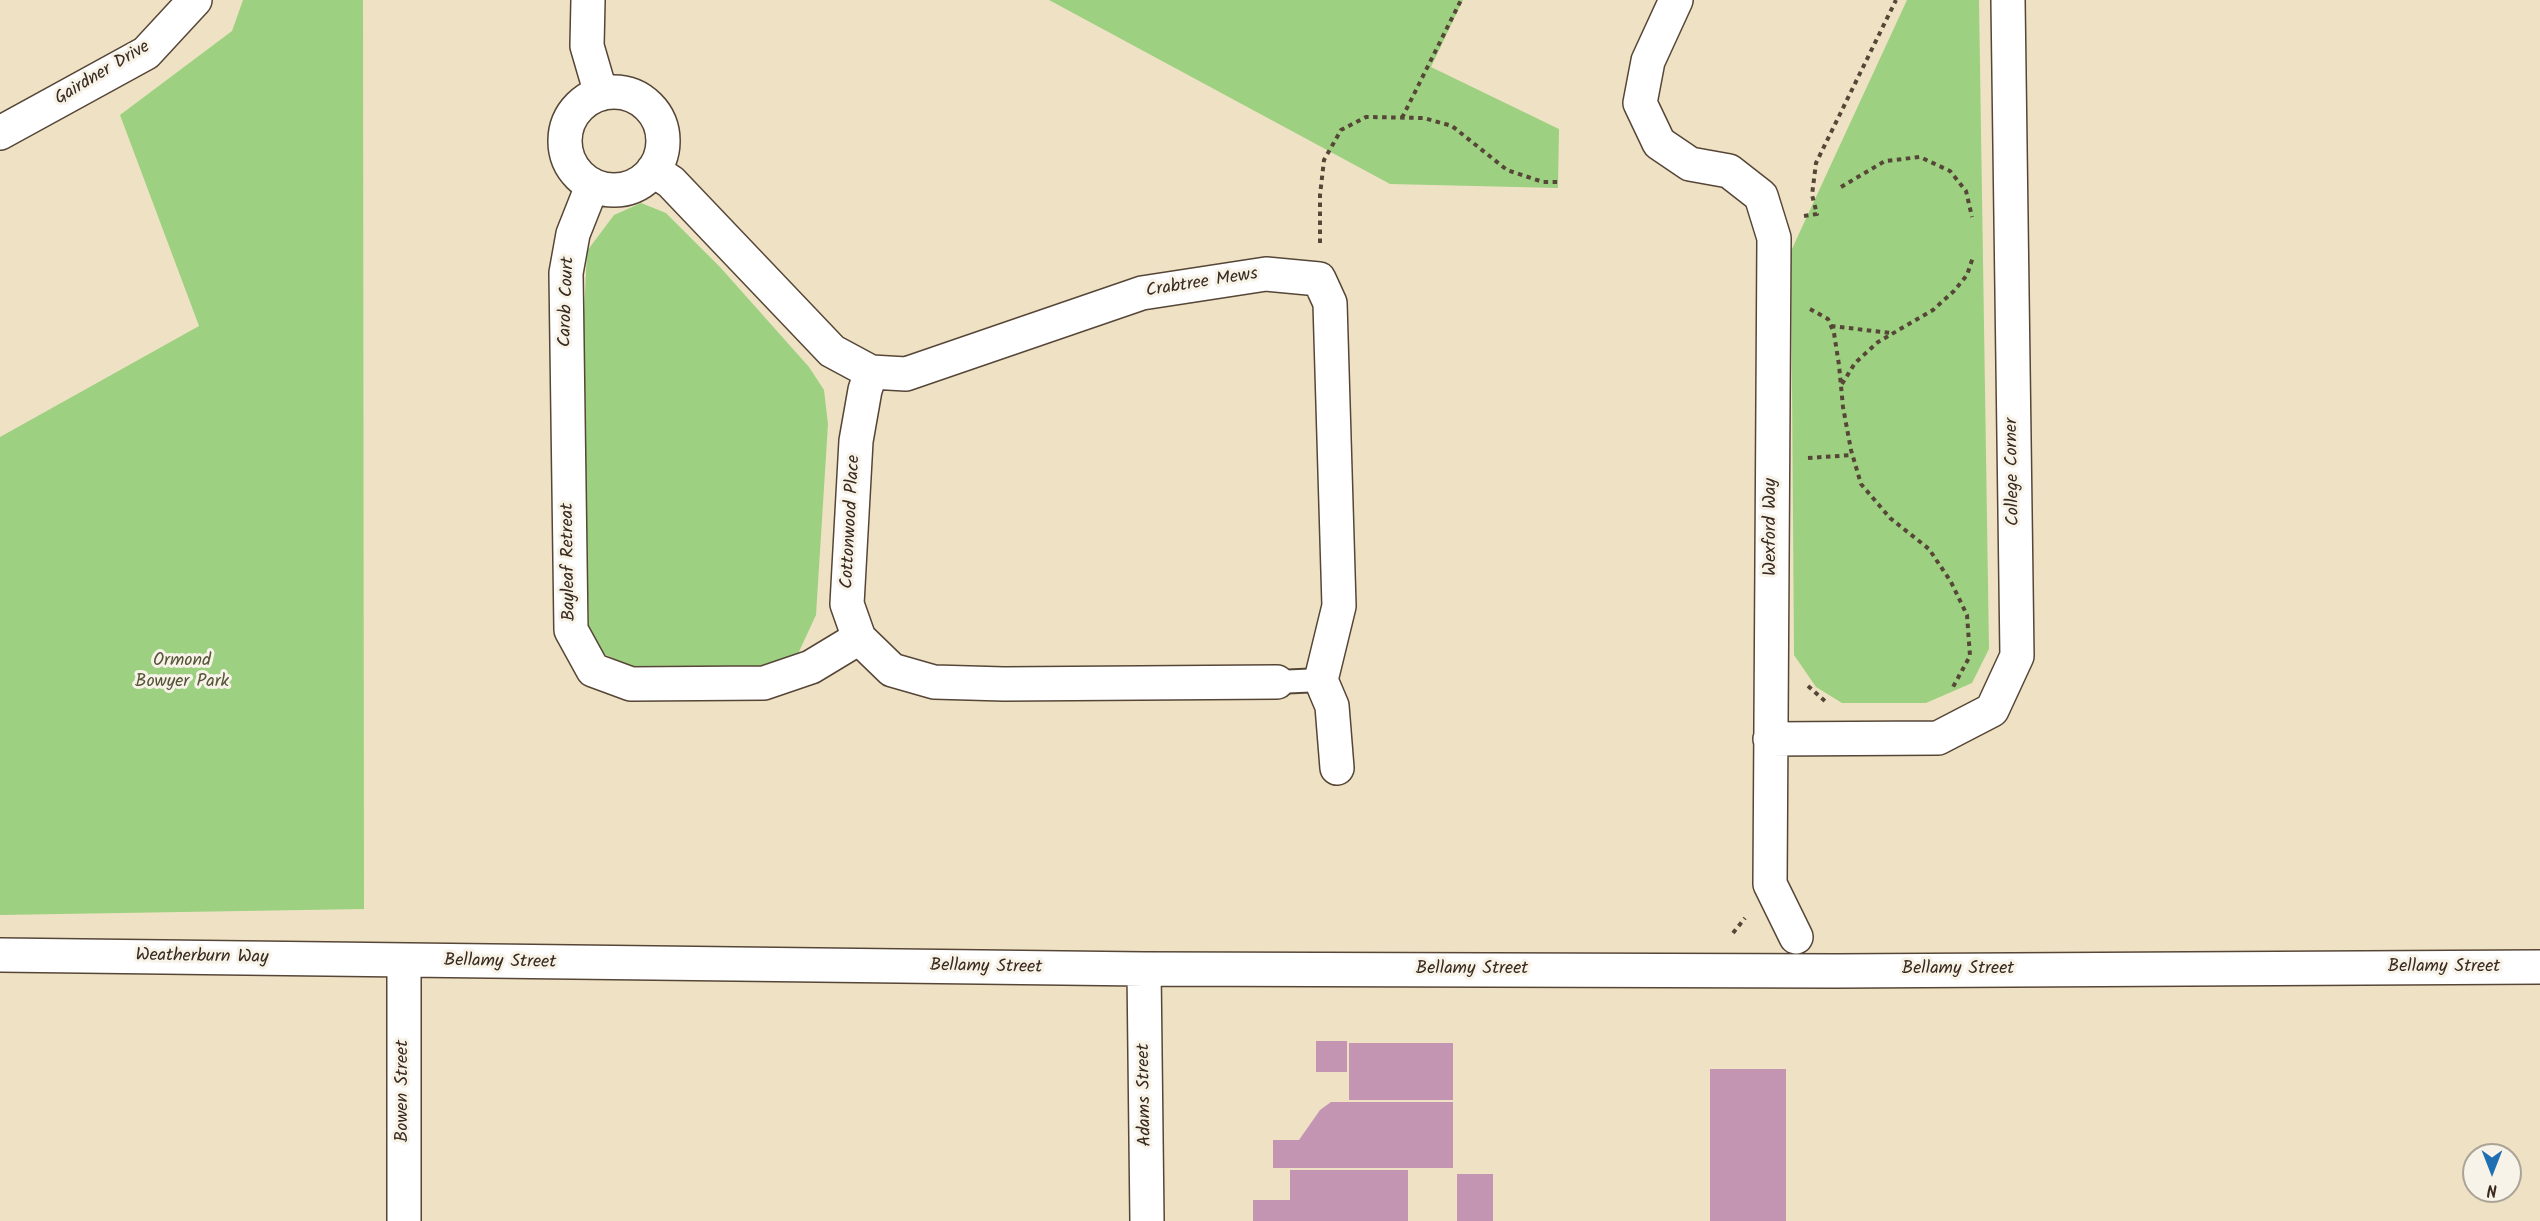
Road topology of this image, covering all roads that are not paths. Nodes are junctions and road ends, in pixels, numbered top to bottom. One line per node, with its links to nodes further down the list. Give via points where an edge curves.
1 (195, 0): 6 (street, Gairdner Drive, via 146,53)
2 (588, 0): 5 (street, via 587,46)
3 (1676, 0): 14 (street, Wexford Way, via 1648,61 1640,103 1659,143 1690,164 1729,171 1761,196 1774,238)
4 (2008, 0): 14 (street, College Corner, via 2017,656 1992,710 1938,738)
5 (601, 94): 7 (street, via 631,95 655,114 662,128 663,143); 8 (street, via 582,103 569,119 564,139 567,159 578,177)
6 (0, 133)
7 (653, 170): 8 (street, via 640,184 625,190 608,191); 9 (street, via 671,182 832,351)
8 (592, 186): 10 (street, Carob Court, via 573,234 566,273)
9 (871, 372): 11 (street, Cottonwood Place, via 856,441 847,604); 12 (street, Crabtree Mews, via 906,374 1142,293 1266,273 1319,279 1330,303 1339,606)
10 (566, 385): 11 (street, Bayleaf Retreat, via 571,630 593,670 631,684 764,683 811,667)
11 (859, 638): 13 (street, Cottonwood Place, via 892,670 934,682)
12 (1321, 680): 13 (lane, Cottonwood Place); 15 (street, via 1332,706)
13 (1277, 682)
14 (1770, 739): 16 (street, Wexford Way, via 1770,885)
15 (1337, 768)
16 (1796, 937)
17 (0, 955): 18 (street, Weatherburn Way)
18 (404, 962): 20 (street, Bellamy Street); 21 (street, Bowen Street)
19 (2540, 967): 20 (street, Bellamy Street)
20 (1144, 969): 22 (street, Adams Street)
21 (404, 1221)
22 (1148, 1221)

